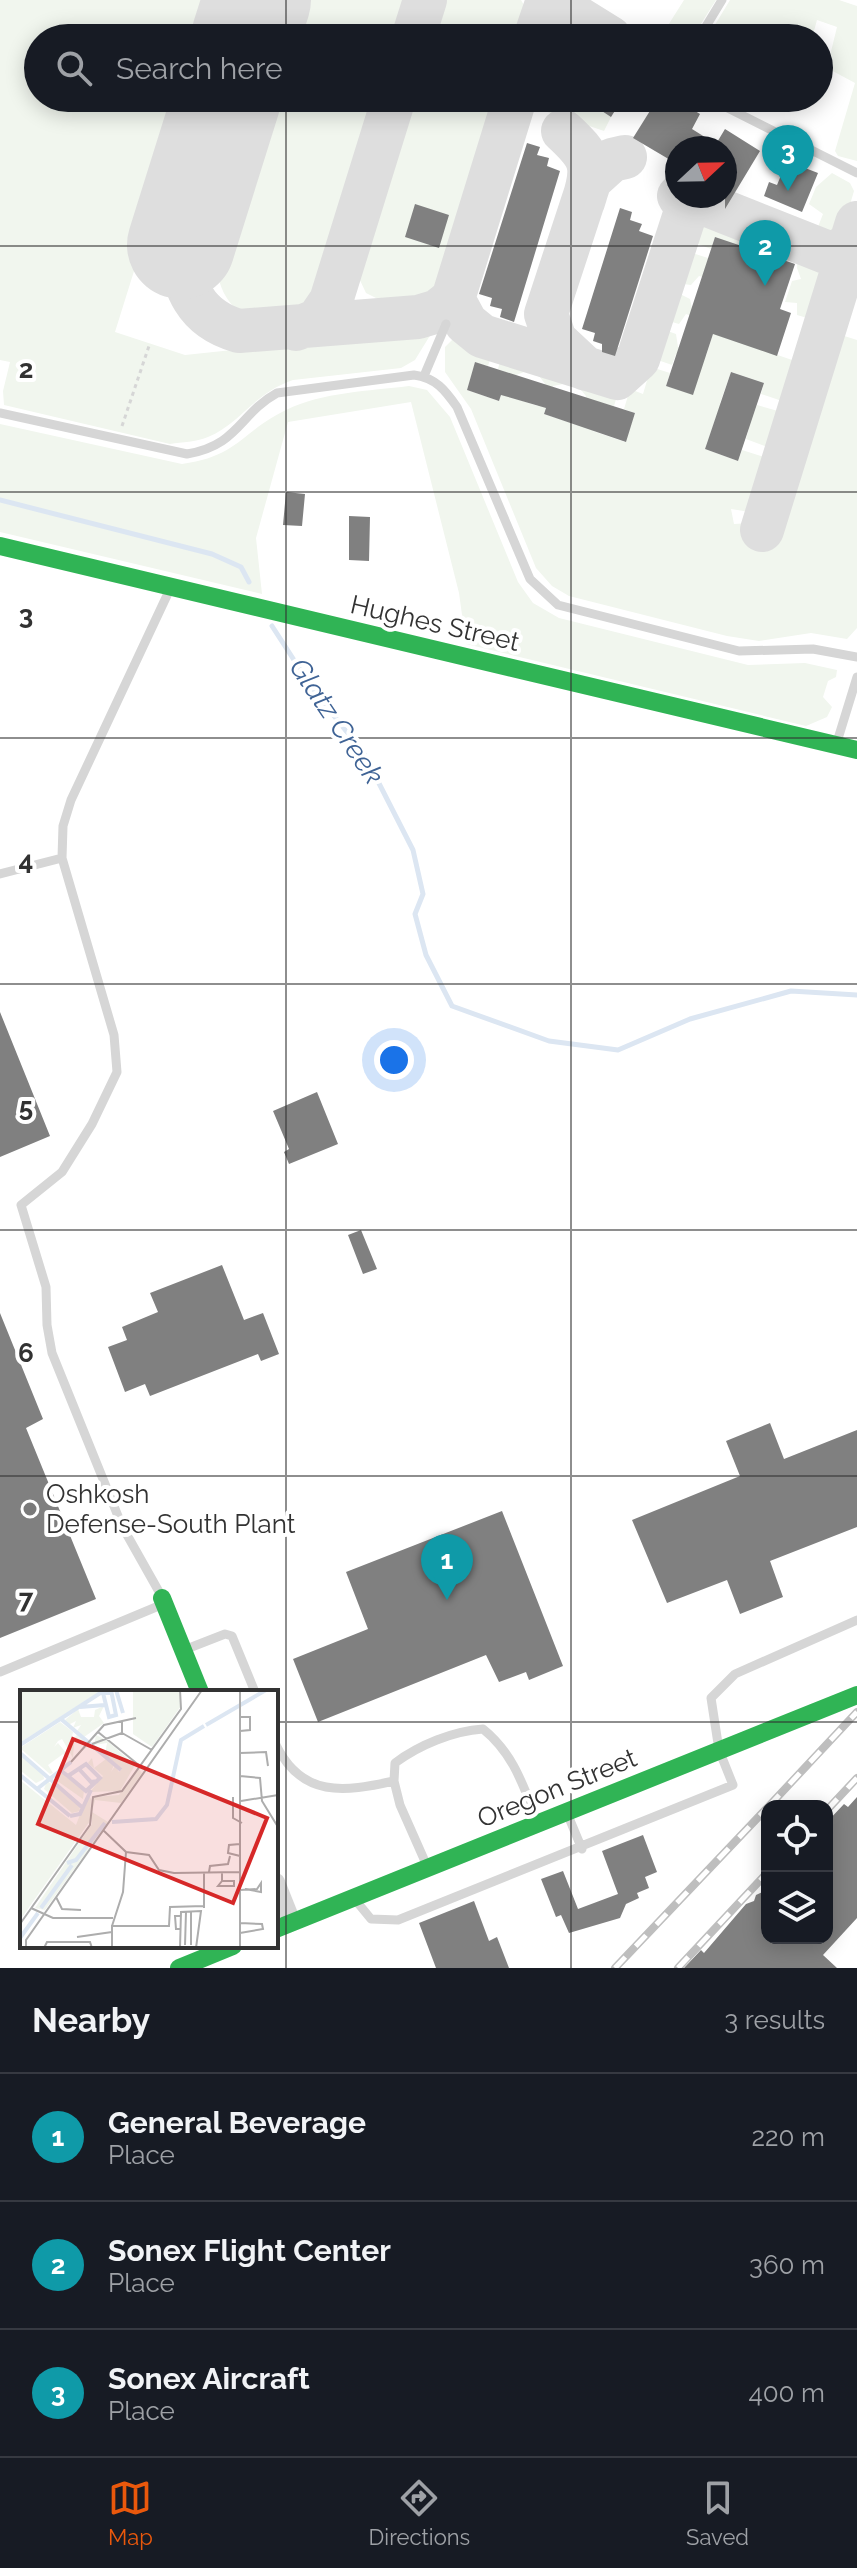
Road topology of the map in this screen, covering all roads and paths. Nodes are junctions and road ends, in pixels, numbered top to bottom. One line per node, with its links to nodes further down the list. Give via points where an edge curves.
1 (722, 0): 2 (lane)
2 (707, 24)
3 (736, 112): 4 (lane)
4 (857, 173)
5 (446, 324): 7 (lane)
6 (150, 343): 9 (path)
7 (424, 376): 9 (lane, via 277,393 232,436 203,451 168,453); 12 (lane, via 445,390 457,407 530,579 558,605 739,651 813,649)
8 (0, 413): 9 (lane)
9 (118, 441)
10 (0, 546): 11 (street, Hughes Street)
11 (172, 587): 14 (street, Hughes Street); 16 (lane, via 71,800)
12 (857, 657)
13 (857, 677): 14 (lane)
14 (836, 745): 15 (street, Hughes Street)
15 (857, 750)
16 (62, 858): 17 (lane); 18 (lane, via 114,1035 117,1072 62,1172 21,1205 46,1287 52,1353 122,1526)
17 (0, 874)
18 (163, 1601): 20 (street); 21 (lane)
19 (857, 1620): 26 (lane, via 735,1674 711,1698)
20 (183, 1650): 22 (street); 23 (lane, via 232,1636)
21 (0, 1672)
22 (199, 1690)
23 (254, 1690)
24 (857, 1695): 26 (street, Oregon Street)
25 (278, 1748): 27 (lane, via 289,1767 333,1791)
26 (719, 1750): 28 (street, Oregon Street); 30 (lane, via 733,1785)
27 (394, 1781): 29 (lane, via 395,1763 411,1752 483,1729 515,1765); 31 (lane)
28 (567, 1813): 29 (street, Oregon Street); 30 (lane)
29 (538, 1823): 31 (street, Oregon Street)
30 (582, 1849): 33 (lane, via 398,1920 371,1919)
31 (427, 1868): 33 (street, Oregon Street)
32 (278, 1893): 34 (street)
33 (353, 1898): 34 (street, Oregon Street)
34 (284, 1926)
35 (229, 1948): 36 (street)
36 (201, 1964): 37 (street)
37 (179, 1968)

